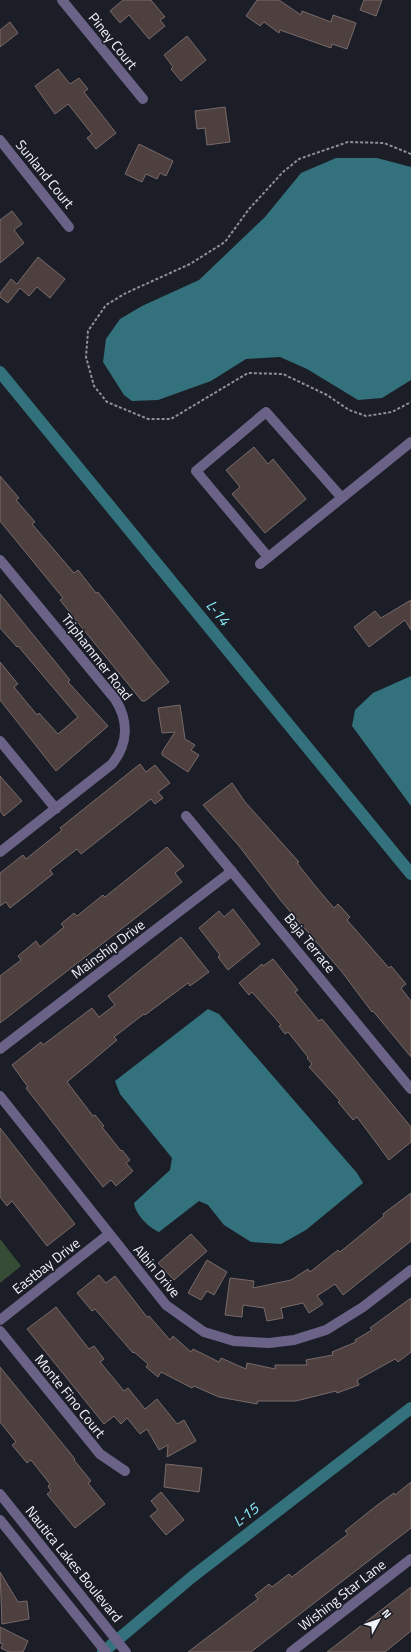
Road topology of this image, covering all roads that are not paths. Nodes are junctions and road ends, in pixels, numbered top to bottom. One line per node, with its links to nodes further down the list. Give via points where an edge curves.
1 (62, 0): 2 (street, Piney Court)
2 (143, 99)
3 (0, 140): 4 (street, Sunland Court)
4 (69, 226)
5 (411, 442): 6 (street)
6 (342, 498): 6 (street, via 264,560 196,471 266,412)
7 (0, 560): 9 (street, Triphammer Road, via 115,699 123,715 124,741 117,757 105,770)
8 (0, 741): 9 (street)
9 (56, 809): 11 (street, Triphammer Road)
10 (186, 816): 12 (street, Baja Terrace)
11 (0, 852)
12 (232, 871): 13 (street, Mainship Drive); 14 (street, Baja Terrace)
13 (0, 1049)
14 (411, 1089)
15 (0, 1096): 16 (street, Albin Drive)
16 (109, 1234): 17 (street, Albin Drive, via 166,1305 204,1332 234,1341 270,1343 294,1340 326,1330 364,1307); 18 (street, Eastbay Drive)
17 (411, 1270)
18 (0, 1320)
19 (0, 1331): 20 (street, Monte Fino Court, via 100,1454)
20 (125, 1471)
21 (0, 1494): 25 (street, Nautica Lakes Boulevard)
22 (0, 1520): 24 (street)
23 (411, 1559): 26 (street, Wishing Star Lane)
24 (106, 1652)
25 (126, 1652)
26 (291, 1652)

